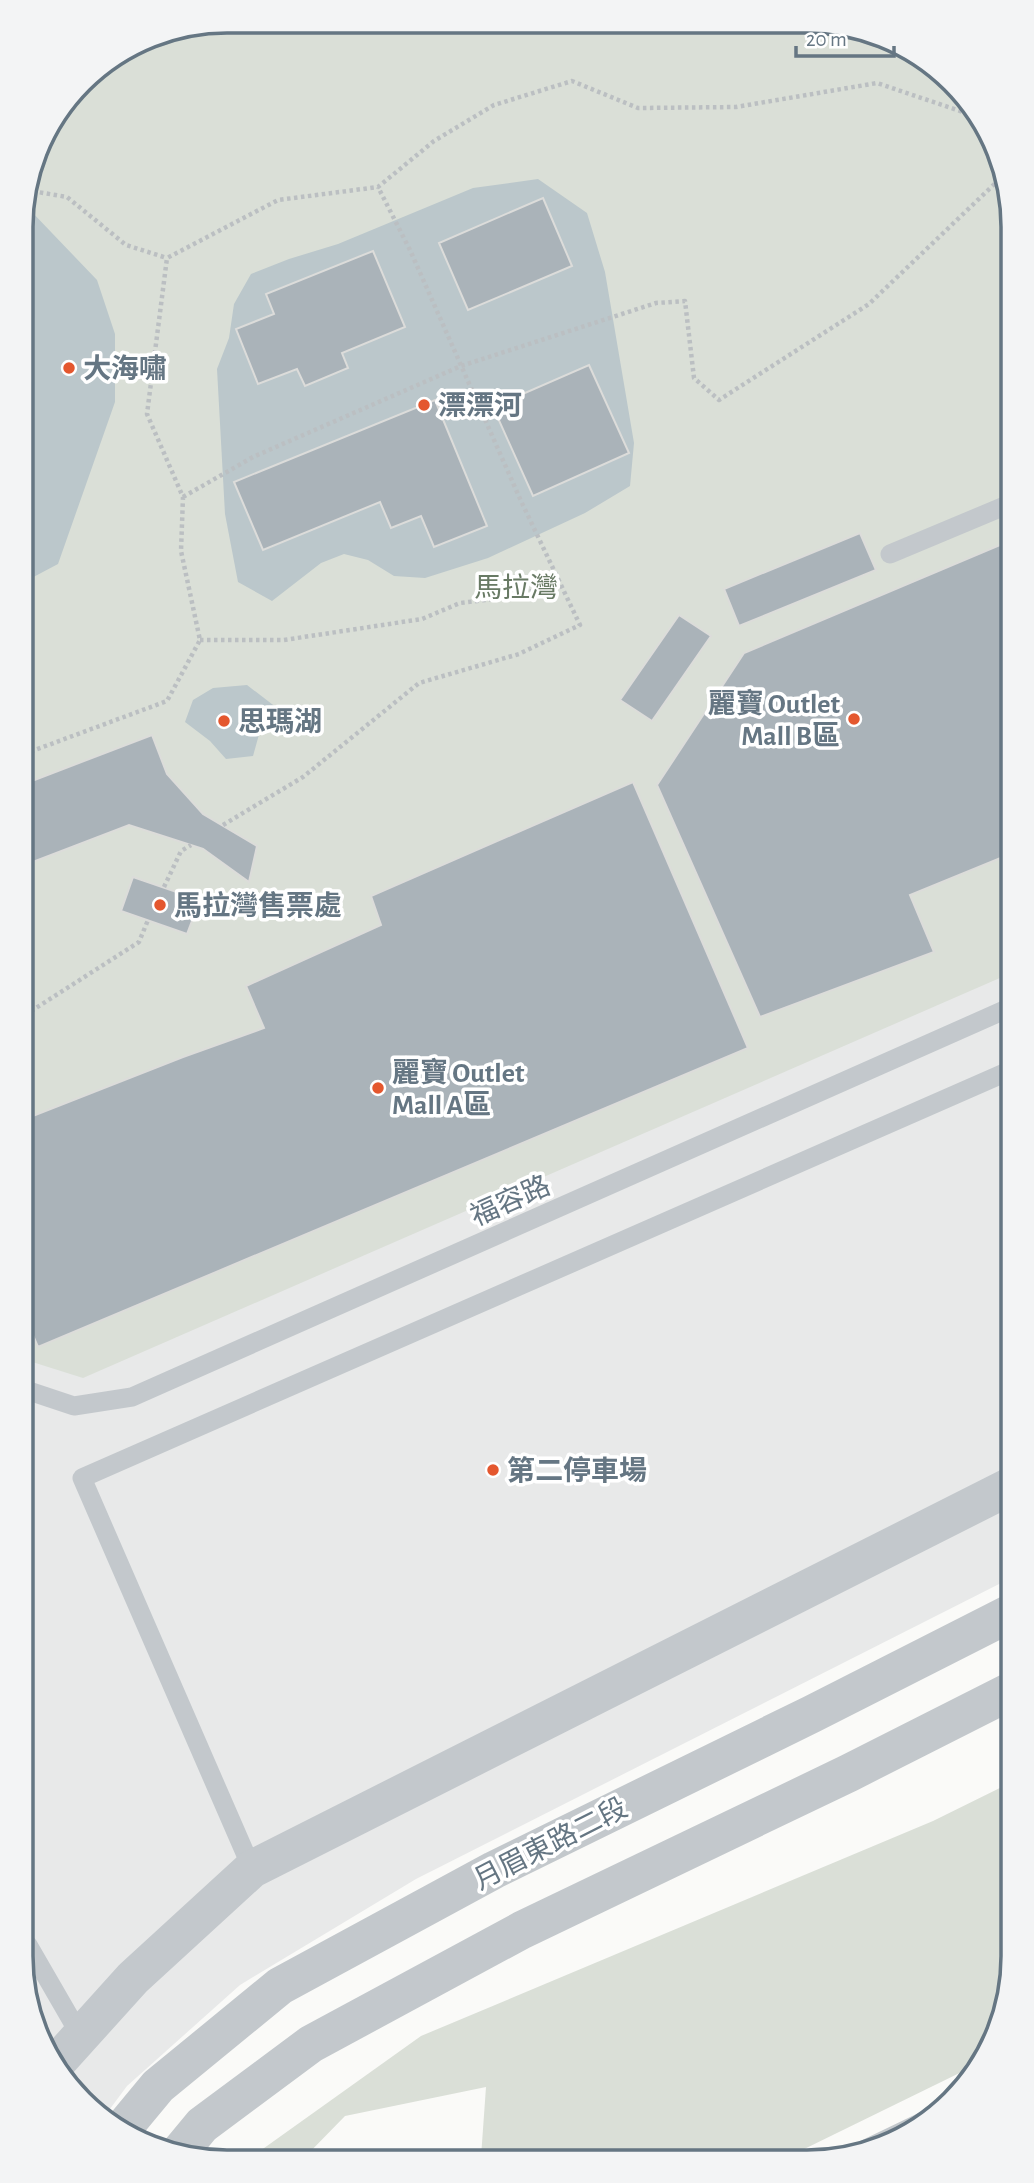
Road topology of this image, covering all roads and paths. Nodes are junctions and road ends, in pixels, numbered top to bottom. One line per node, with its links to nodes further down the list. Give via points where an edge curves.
1 (963, 112): 3 (path, via 877,83 736,107 638,108 572,81 494,105 434,141)
2 (995, 183): 6 (path, via 869,304 719,400 694,378 685,301 656,303)
3 (378, 187): 5 (path, via 278,200); 6 (path)
4 (37, 192): 5 (path, via 66,197 126,245)
5 (166, 258): 7 (path, via 147,414)
6 (461, 366): 7 (path, via 254,457); 10 (path)
7 (183, 497): 11 (path, via 181,551)
8 (1001, 508): 9 (lane)
9 (890, 554)
10 (559, 580): 11 (path, via 519,596 460,603 422,619 284,640); 13 (path, via 580,625 519,654 419,683 303,777)
11 (200, 640): 12 (path, via 167,701)
12 (34, 750)
13 (223, 825)
14 (191, 845): 15 (path, via 181,850)
15 (164, 887)
16 (148, 920): 17 (path, via 138,942)
17 (34, 1009)
18 (1001, 1012): 20 (lane, 福容路, via 132,1397 74,1406)
19 (1001, 1075): 24 (lane, via 82,1478)
20 (33, 1392)
21 (1000, 1491): 24 (street)
22 (1000, 1619): 27 (street, 月眉東路二段, via 494,1870 280,1986 158,2086)
23 (1000, 1697): 28 (street, via 522,1930 311,2044 202,2125)
24 (252, 1869): 26 (street, via 133,1978)
25 (33, 1957): 26 (lane)
26 (70, 2047)
27 (128, 2122)
28 (185, 2145)

